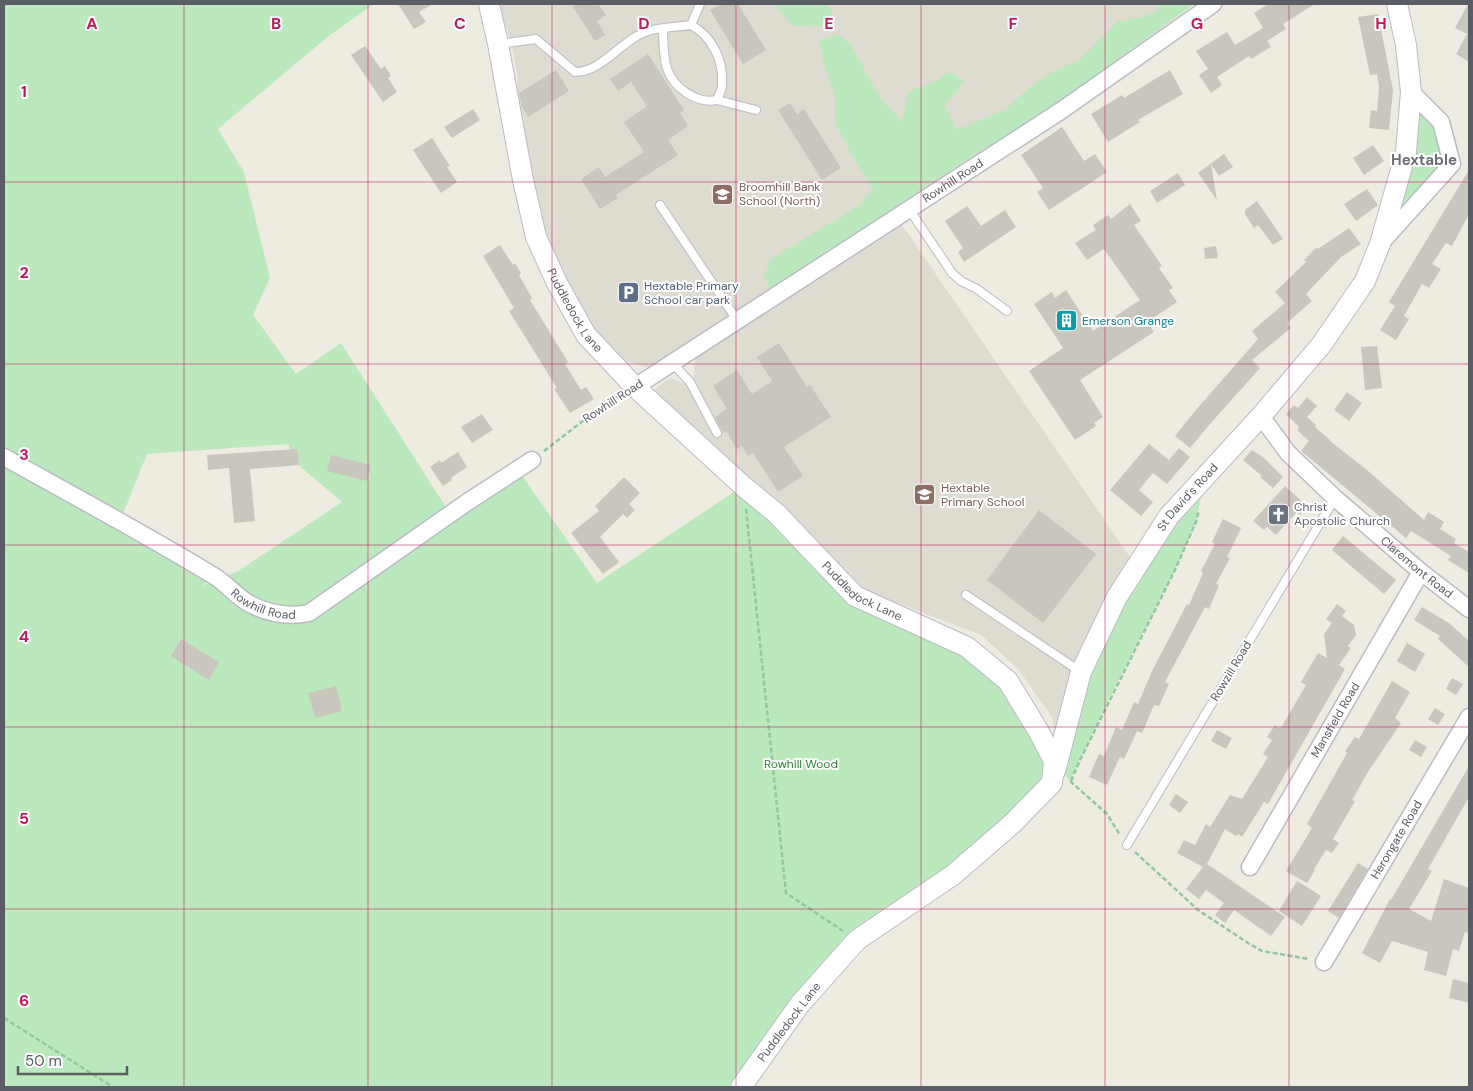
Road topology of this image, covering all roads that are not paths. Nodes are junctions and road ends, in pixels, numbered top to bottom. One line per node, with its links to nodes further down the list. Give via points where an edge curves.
1 (489, 4): 7 (street, Puddledock Lane)
2 (700, 4): 5 (lane)
3 (1213, 4): 12 (street, Rowhill Road, via 1062,110)
4 (1397, 4): 8 (street, St David's Road)
5 (691, 26): 6 (lane); 9 (lane, via 710,40 717,55 722,86)
6 (663, 29): 7 (lane, via 649,30 583,72 574,72 536,39); 9 (lane, via 664,58 676,86 706,102)
7 (498, 44): 17 (street, Puddledock Lane, via 536,237 586,335)
8 (1411, 92): 13 (street, St David's Road, via 1406,152); 13 (street, St David's Road, via 1441,122 1452,164)
9 (717, 100): 10 (lane)
10 (756, 110)
11 (660, 204): 15 (lane)
12 (909, 209): 14 (lane, via 952,273); 15 (street, Rowhill Road)
13 (1380, 244): 18 (street, St David's Road, via 1364,281 1325,339)
14 (1007, 311)
15 (737, 320): 16 (street, Rowhill Road)
16 (672, 363): 17 (street, Rowhill Road); 19 (lane, via 690,382)
17 (635, 387): 28 (street, Puddledock Lane, via 777,514 854,596 966,647 1008,681 1054,761)
18 (1261, 416): 22 (street, Claremont Road, via 1288,453); 26 (street, St David's Road, via 1169,516 1117,597)
19 (717, 433)
20 (4, 457): 21 (street, Rowhill Road, via 216,578 250,604 274,613 295,616 309,613 466,502)
21 (532, 460)
22 (1335, 498): 23 (street, Claremont Road); 29 (lane, Rowzill Road)
23 (1421, 572): 25 (street, Claremont Road); 30 (street, Mansfield Road)
24 (966, 595): 26 (lane)
25 (1469, 609)
26 (1081, 672): 28 (street, St David's Road)
27 (1469, 717): 31 (street, Herongate Road)
28 (1052, 783): 32 (street, Puddledock Lane, via 1014,822 952,875 857,940 800,1004)
29 (1127, 845)
30 (1250, 867)
31 (1324, 962)
32 (741, 1087)

